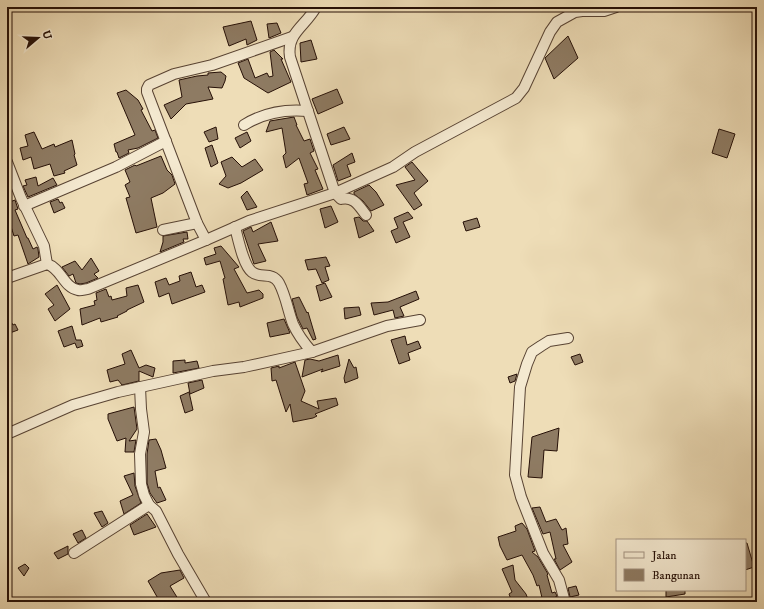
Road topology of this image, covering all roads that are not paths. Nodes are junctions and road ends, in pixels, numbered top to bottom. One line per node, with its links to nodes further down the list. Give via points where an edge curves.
1 (316, 7): 3 (street)
2 (616, 7): 8 (street, via 604,11 575,12 557,22 524,88 516,98 415,152 393,167)
3 (292, 37): 4 (street, via 290,57); 6 (street, via 212,65 174,74 149,85 147,92)
4 (308, 111): 5 (street, via 291,110 269,114); 8 (street)
5 (244, 125)
6 (166, 141): 9 (street, via 116,167); 11 (street)
7 (7, 162): 9 (street)
8 (335, 193): 10 (street, via 342,199 348,198 356,202); 12 (street)
9 (24, 206): 15 (street, via 44,246)
10 (366, 215)
11 (197, 223): 13 (street); 14 (street)
12 (235, 227): 14 (street); 19 (street, via 248,267 253,273 273,276 281,288 294,325)
13 (163, 230)
14 (206, 240): 15 (street, via 88,289 78,290 70,286 52,265)
15 (47, 264): 16 (street)
16 (7, 278)
17 (420, 320): 19 (street, via 387,326)
18 (568, 338): 25 (street, via 549,341 541,346 532,352 527,364 520,387 515,474 521,497 543,553 558,580)
19 (312, 352): 20 (street, via 244,367 213,370)
20 (140, 387): 21 (street, via 73,405); 22 (street, via 144,432 140,454 141,484)
21 (7, 434)
22 (149, 505): 23 (street); 24 (street, via 156,511)
23 (74, 553)
24 (206, 602)
25 (565, 602)

